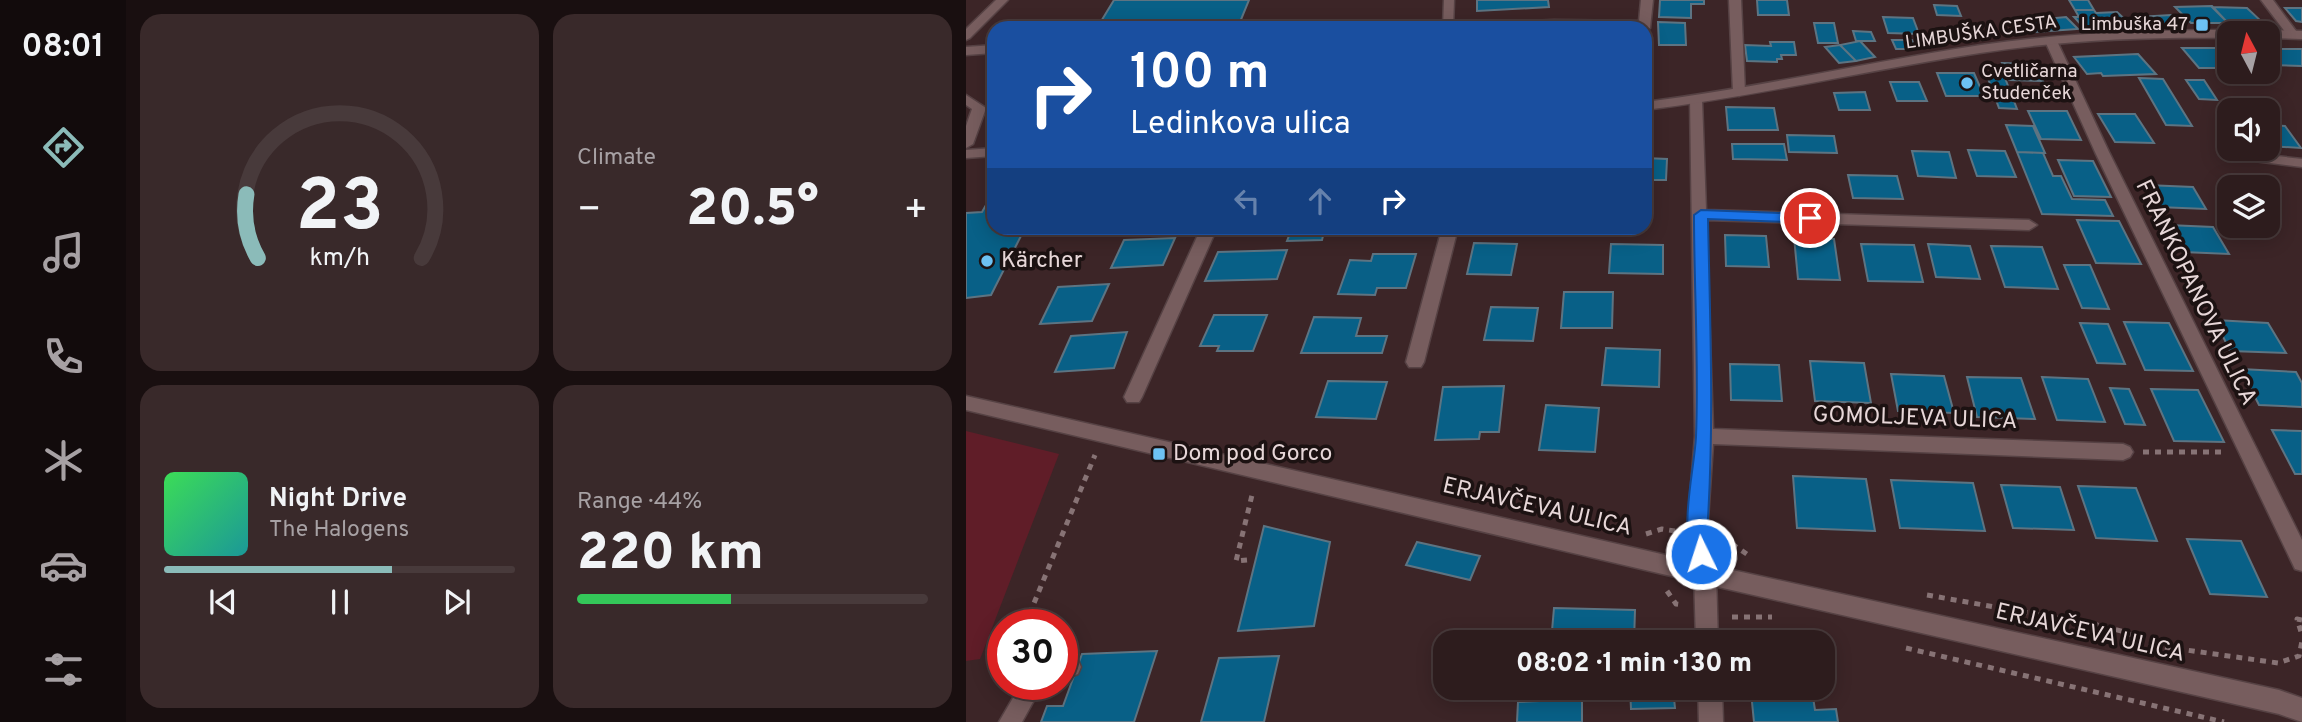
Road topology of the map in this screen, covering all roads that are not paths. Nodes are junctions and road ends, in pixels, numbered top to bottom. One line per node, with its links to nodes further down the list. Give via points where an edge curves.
1 (1002, 0): 10 (street)
2 (1449, 0): 6 (lane)
3 (1647, 0): 7 (street)
4 (1734, 0): 14 (street)
5 (2266, 0): 9 (street)
6 (1448, 21)
7 (1645, 21)
8 (2217, 35): 11 (street, LIMBUŠKA CESTA)
9 (2297, 35)
10 (966, 36)
11 (2052, 41): 14 (street, LIMBUŠKA CESTA, via 1981,49); 32 (street, FRANKOPANOVA ULICA)
12 (987, 50): 13 (street)
13 (966, 51)
14 (1740, 92): 16 (street, LIMBUŠKA CESTA)
15 (966, 99): 18 (street, via 979,108)
16 (1696, 100): 17 (street, LIMBUŠKA CESTA); 23 (street)
17 (1652, 105)
18 (966, 144)
19 (987, 152): 20 (street)
20 (966, 154)
21 (2280, 161): 22 (street)
22 (2302, 163)
23 (1701, 215): 24 (street); 30 (street)
24 (2029, 225)
25 (1206, 235): 28 (street)
26 (1448, 235): 27 (street)
27 (1415, 362)
28 (1133, 397)
29 (966, 403): 33 (street, ERJAVČEVA ULICA)
30 (1704, 436): 31 (street, GOMOLJEVA ULICA); 33 (street, via 1697,534)
31 (2123, 452)
32 (2302, 562)
33 (1704, 574): 34 (street); 37 (street, ERJAVČEVA ULICA)
34 (1706, 630)
35 (1023, 700): 38 (lane)
36 (1710, 700): 39 (street)
37 (2302, 710)
38 (1010, 722)
39 (1711, 722)

